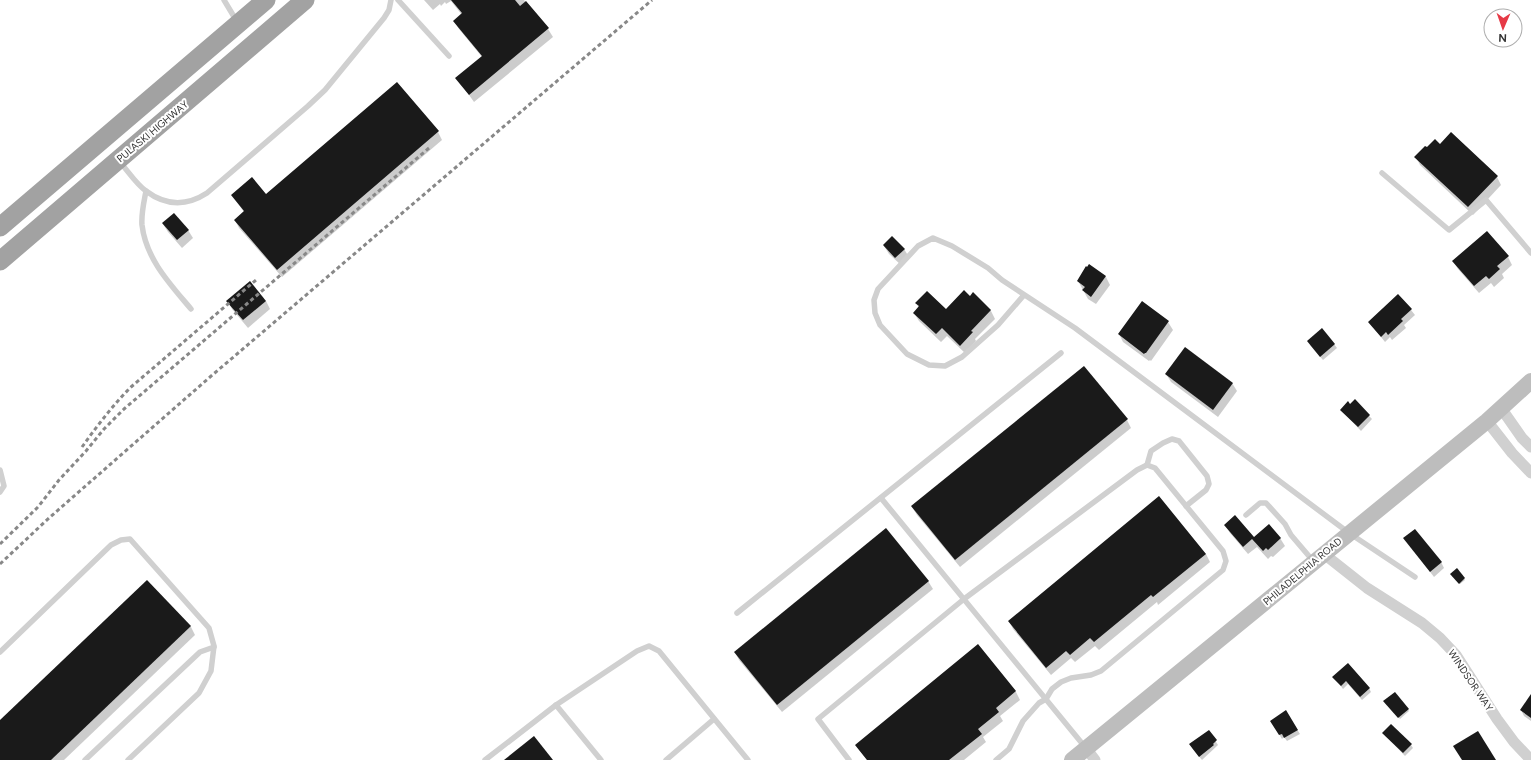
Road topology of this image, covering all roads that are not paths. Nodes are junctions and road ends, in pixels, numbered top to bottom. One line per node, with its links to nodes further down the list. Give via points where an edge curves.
1 (224, 0): 6 (lane)
2 (266, 0): 6 (highway)
3 (305, 0): 8 (highway, PULASKI HIGHWAY)
4 (391, 0): 10 (lane, via 384,18 325,90 207,193 196,200 172,202)
5 (398, 0): 7 (lane)
6 (238, 23): 11 (highway)
7 (449, 56)
8 (118, 160): 10 (lane); 13 (highway, PULASKI HIGHWAY)
9 (1382, 173): 12 (lane, via 1448,230 1486,200)
10 (146, 191): 15 (lane, via 142,224 146,241 155,264)
11 (0, 227)
12 (1531, 253)
13 (0, 261)
14 (1024, 295): 14 (lane, via 998,325 962,357 945,366 929,365 908,354 880,325 875,313 874,300 878,289 918,246 933,238 952,246 988,268); 28 (lane, via 1075,328)
15 (191, 309)
16 (1061, 353): 25 (lane)
17 (1531, 381): 18 (main road, PHILADELPHIA ROAD)
18 (1501, 408): 19 (main road, PHILADELPHIA ROAD); 20 (street)
19 (1487, 420): 23 (street); 28 (main road, PHILADELPHIA ROAD)
20 (1531, 448)
21 (1147, 465): 26 (lane, via 1155,468); 26 (lane, via 1151,451 1163,442 1172,439 1179,441 1207,476 1209,484 1206,490); 31 (lane)
22 (0, 470): 24 (lane, via 4,486)
23 (1531, 473)
24 (0, 492)
25 (881, 498): 31 (lane); 32 (lane)
26 (1186, 506): 35 (lane, via 1223,551 1226,561 1223,570 1101,670 1061,682 1052,689)
27 (1246, 515): 29 (lane, via 1260,503 1266,503 1285,524 1291,535)
28 (1349, 533): 29 (main road, PHILADELPHIA ROAD); 30 (lane)
29 (1319, 558): 38 (main road, PHILADELPHIA ROAD); 48 (street, WINDSOR WAY, via 1422,623 1440,638 1456,655 1501,724)
30 (1415, 577)
31 (964, 599): 35 (lane); 45 (lane, via 818,719)
32 (738, 613)
33 (214, 646): 34 (lane, via 209,628 130,539 111,545); 39 (lane, via 200,652); 40 (lane, via 211,671 198,693)
34 (0, 652)
35 (1046, 699): 38 (lane); 46 (lane, via 1023,720 1009,749)
36 (556, 705): 37 (lane, via 637,651 649,646 659,651); 41 (lane); 42 (lane)
37 (714, 719): 43 (lane); 44 (lane)
38 (1090, 754): 47 (main road, PHILADELPHIA ROAD)
39 (85, 760)
40 (128, 760)
41 (485, 760)
42 (601, 760)
43 (666, 760)
44 (748, 760)
45 (849, 760)
46 (996, 760)
47 (1072, 760)
48 (1531, 760)

